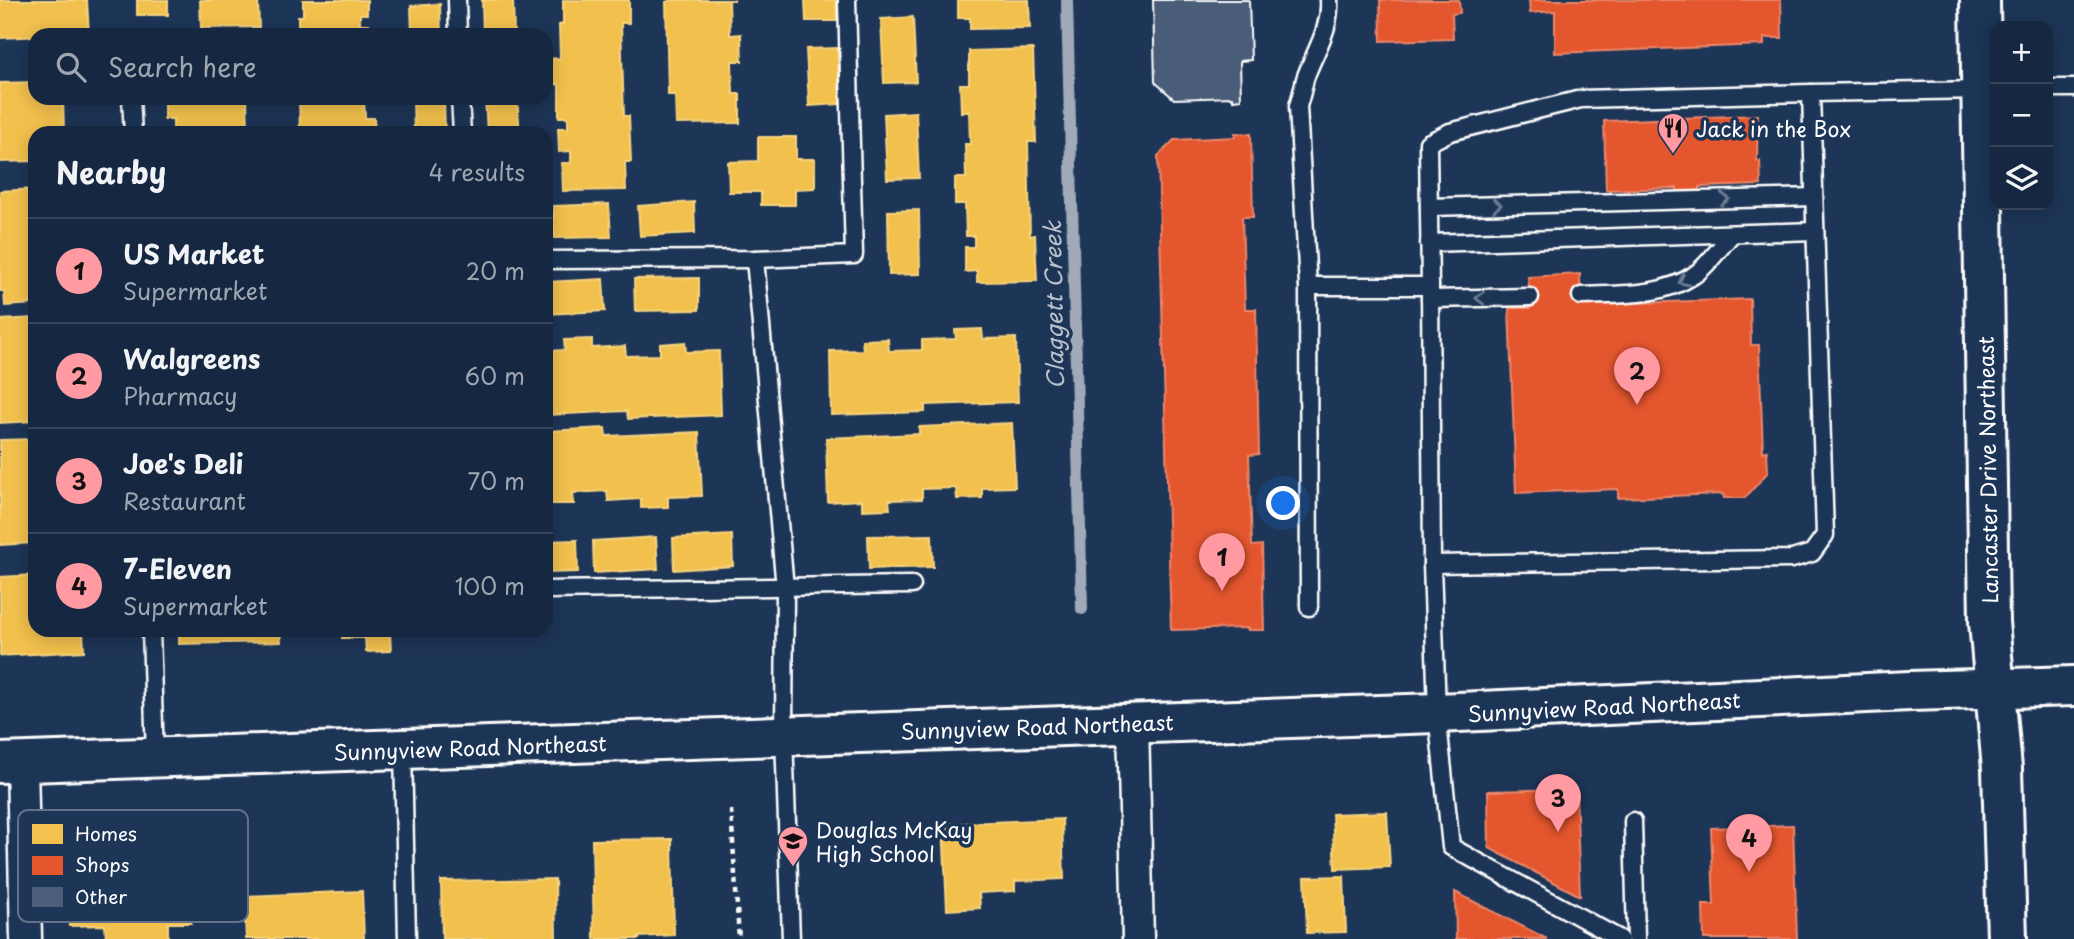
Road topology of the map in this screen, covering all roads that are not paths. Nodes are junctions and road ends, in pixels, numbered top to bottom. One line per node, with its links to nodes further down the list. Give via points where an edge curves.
1 (457, 0): 5 (lane)
2 (847, 0): 19 (lane, via 854,255)
3 (1329, 0): 21 (lane, via 1322,43 1298,106)
4 (1980, 0): 8 (main road, Lancaster Drive Northeast)
5 (458, 28)
6 (2053, 88): 7 (lane)
7 (2074, 88)
8 (1989, 90): 9 (lane); 32 (main road, Lancaster Drive Northeast, via 1989,622)
9 (1811, 93): 14 (lane); 15 (lane, via 1581,99 1450,132 1428,143)
10 (131, 105): 12 (lane)
11 (460, 105): 13 (lane)
12 (133, 126)
13 (462, 126)
14 (1814, 197): 15 (lane, one-way to 14); 16 (lane)
15 (1429, 207): 18 (lane)
16 (1815, 231): 17 (lane); 25 (lane, via 1825,535 1812,553 1792,559)
17 (1732, 234): 18 (lane); 23 (lane, one-way to 23, via 1696,275 1669,288)
18 (1429, 243): 22 (lane)
19 (755, 259): 20 (lane); 27 (lane)
20 (553, 260)
21 (1308, 286): 22 (lane); 29 (lane)
22 (1430, 292): 24 (lane, one-way to 22); 25 (lane)
23 (1581, 296)
24 (1530, 297)
25 (1432, 564): 33 (lane)
26 (912, 585): 27 (lane)
27 (785, 588): 28 (lane); 35 (lane)
28 (553, 590)
29 (1309, 607)
30 (151, 637): 37 (lane)
31 (2074, 687): 32 (main road, Sunnyview Road Northeast)
32 (1996, 690): 33 (main road, Sunnyview Road Northeast); 46 (main road, Lancaster Drive Northeast)
33 (1437, 713): 34 (main road, Sunnyview Road Northeast); 44 (lane, via 1451,847)
34 (1133, 722): 35 (main road, Sunnyview Road Northeast); 43 (street)
35 (784, 735): 36 (main road, Sunnyview Road Northeast); 42 (lane)
36 (403, 750): 37 (main road, Sunnyview Road Northeast); 41 (lane)
37 (155, 759): 38 (main road, Sunnyview Road Northeast)
38 (11, 763): 40 (street)
39 (1633, 821): 45 (lane)
40 (18, 845)
41 (407, 939)
42 (791, 939)
43 (1138, 939)
44 (1620, 939)
45 (1636, 939)
46 (2007, 939)

